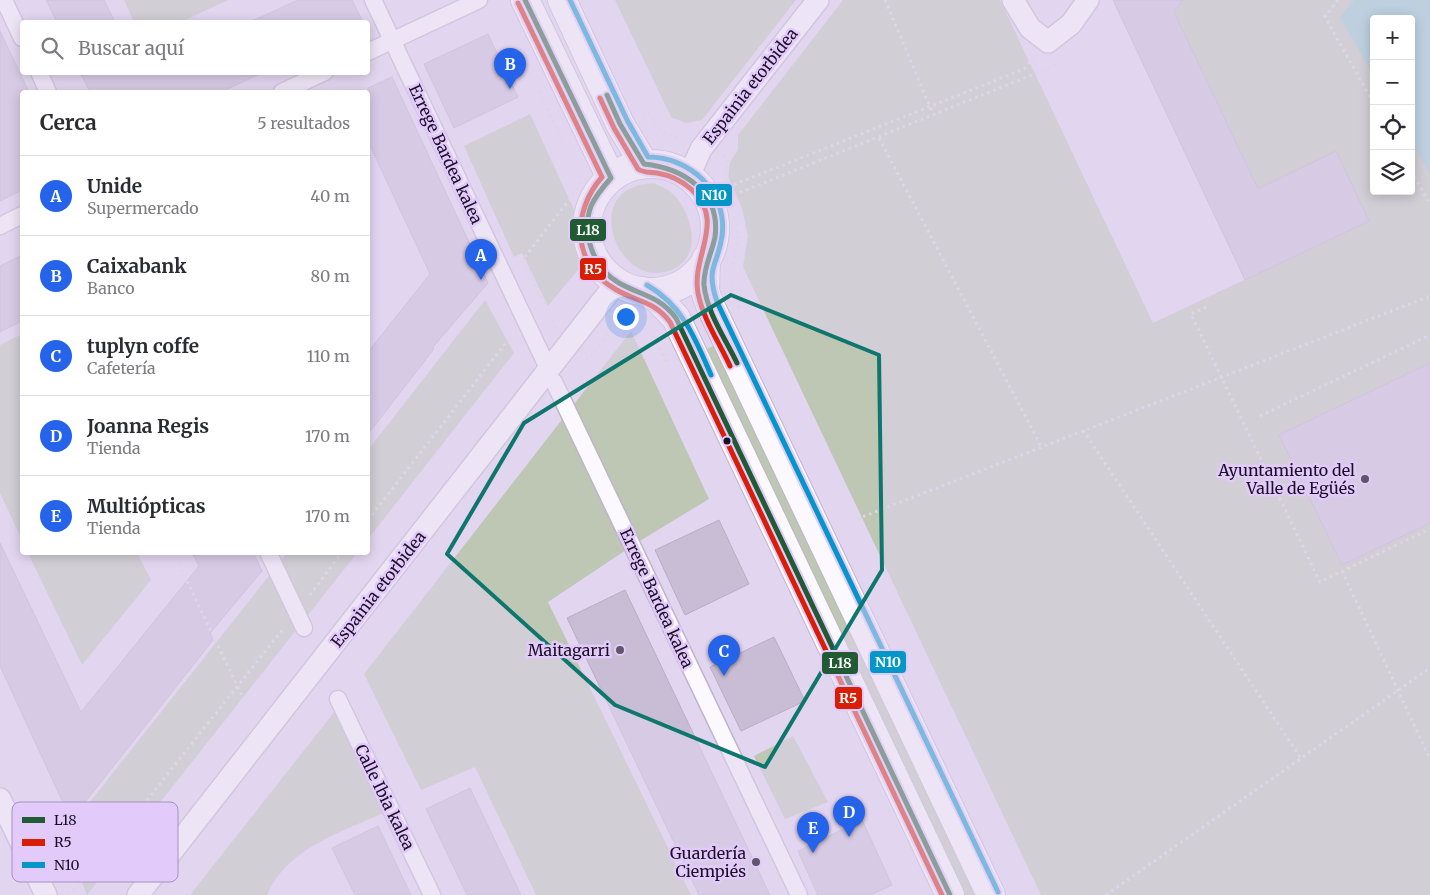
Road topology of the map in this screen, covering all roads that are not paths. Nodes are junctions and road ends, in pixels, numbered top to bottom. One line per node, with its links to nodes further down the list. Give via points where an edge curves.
1 (4, 0): 9 (street)
2 (373, 0): 10 (street, Errege Bardea kalea)
3 (479, 0): 10 (street)
4 (525, 0): 18 (street)
5 (562, 0): 16 (street, via 620,124)
6 (818, 0): 17 (street, Espainia etorbidea, via 701,148)
7 (1013, 0): 8 (street, via 1030,28 1048,42 1071,24)
8 (1088, 0)
9 (20, 34)
10 (392, 41): 11 (street); 24 (street, Errege Bardea kalea)
11 (370, 51)
12 (40, 75): 14 (street)
13 (318, 75): 15 (street)
14 (47, 90)
15 (286, 90)
16 (644, 164): 17 (street, via 675,168); 18 (street, via 626,168)
17 (689, 176): 21 (street, via 704,192 713,212 715,234)
18 (611, 178): 22 (street, via 597,193 589,212 587,231 592,251 602,269)
19 (20, 216): 20 (street)
20 (0, 226)
21 (706, 260): 23 (street, via 697,273); 39 (street, via 704,283 710,305)
22 (617, 282): 23 (street); 31 (street, Espainia etorbidea)
23 (639, 303): 38 (street, via 658,299 676,318)
24 (545, 362)
25 (554, 382): 37 (street, Errege Bardea kalea)
26 (269, 555): 27 (street)
27 (304, 628)
28 (338, 699): 36 (street, Calle Ibia kalea)
29 (0, 800): 30 (street)
30 (12, 825)
31 (178, 844)
32 (40, 882): 34 (street)
33 (148, 882): 35 (street, Espainia etorbidea)
34 (46, 895)
35 (138, 895)
36 (432, 895)
37 (799, 895)
38 (950, 895)
39 (991, 895)

